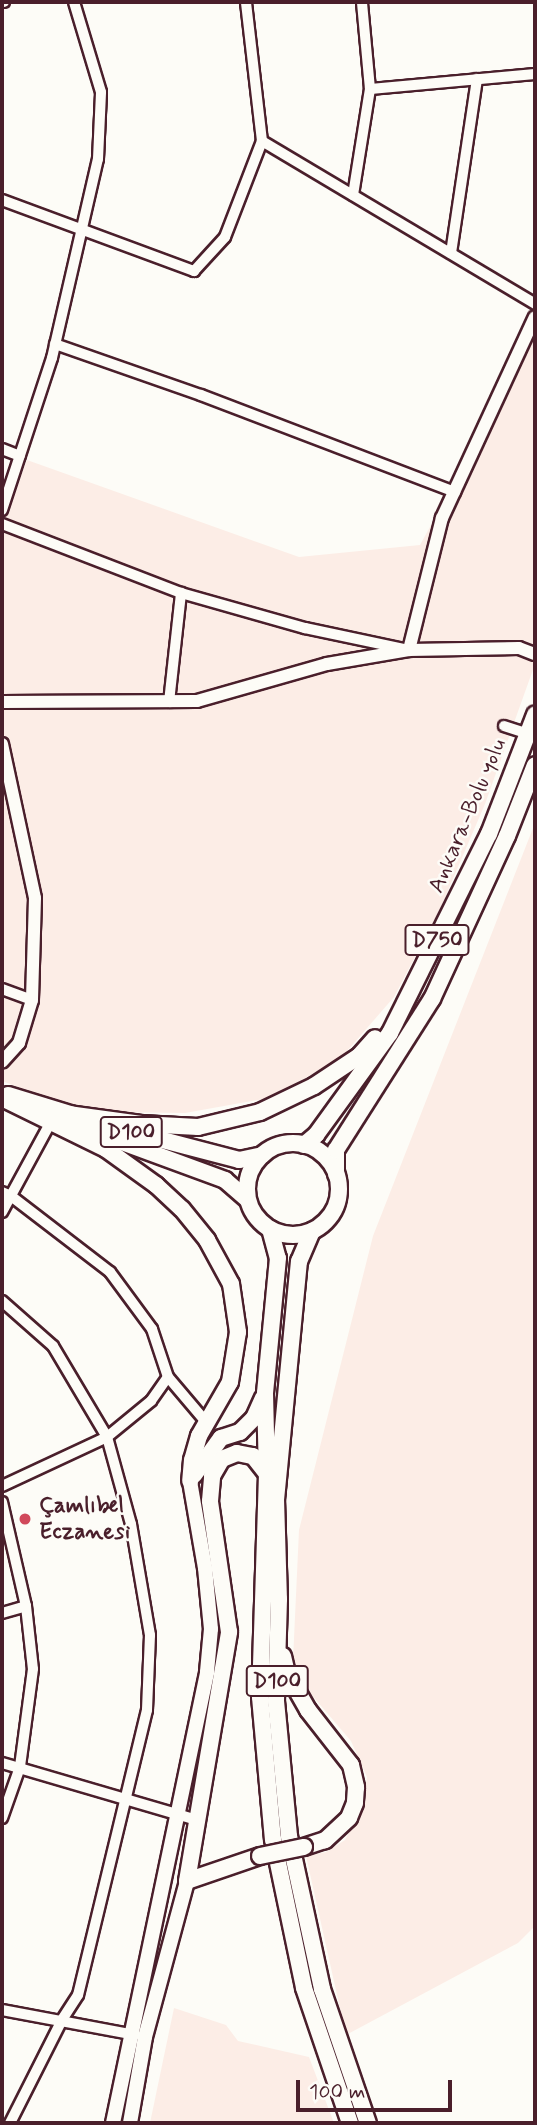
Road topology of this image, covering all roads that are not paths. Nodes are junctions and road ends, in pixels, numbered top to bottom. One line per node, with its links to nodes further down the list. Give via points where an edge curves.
1 (74, 2): 10 (street, via 102,92 98,159)
2 (246, 2): 7 (street)
3 (362, 2): 6 (street)
4 (535, 74): 5 (street)
5 (477, 79): 6 (street); 11 (street)
6 (370, 89): 8 (street)
7 (262, 141): 8 (street); 10 (street, via 225,236 194,271)
8 (353, 195): 11 (street)
9 (2, 200): 10 (street)
10 (81, 230): 14 (street)
11 (451, 253): 12 (street)
12 (535, 304)
13 (535, 317): 17 (street)
14 (55, 344): 16 (street); 17 (street)
15 (2, 449): 16 (street)
16 (20, 456): 18 (street)
17 (454, 492): 21 (street, via 442,518)
18 (2, 510)
19 (2, 524): 20 (street)
20 (181, 593): 21 (street, via 305,628); 24 (street)
21 (409, 650): 22 (street, via 519,648); 24 (street, via 327,664 197,701)
22 (535, 654)
23 (2, 702): 24 (street)
24 (169, 702)
25 (535, 715): 27 (main road, Ankara-Bolu yolu / D750)
26 (504, 726): 27 (street)
27 (528, 734): 32 (main road, Ankara-Bolu yolu / D750, via 489,834)
28 (2, 744): 31 (street, via 35,898)
29 (535, 765): 38 (main road, Ankara-Bolu yolu, via 432,999 336,1150)
30 (2, 989): 31 (street)
31 (32, 1000): 33 (street, via 19,1043)
32 (406, 1002): 35 (main road, via 359,1056 314,1086 260,1112 198,1127); 36 (main road, Ankara-Bolu yolu / D750, via 351,1090)
33 (2, 1062)
34 (2, 1096): 35 (main road)
35 (58, 1116): 37 (main road, D100, via 239,1160); 39 (street); 40 (main road, D100, via 225,1180); 47 (main road, via 156,1185 182,1209 207,1240 231,1283 237,1332 230,1382)
36 (304, 1145): 37 (main road, D100, via 282,1145); 38 (main road, via 329,1161)
37 (262, 1155): 40 (main road, via 249,1175)
38 (336, 1174): 43 (main road, D100, via 337,1200 332,1213)
39 (7, 1194): 41 (street); 45 (street, via 110,1272 152,1329)
40 (247, 1199): 42 (main road, D100, via 259,1222)
41 (2, 1212)
42 (270, 1229): 43 (main road, via 291,1235); 46 (main road, D100, via 278,1258)
43 (313, 1231): 52 (main road, D100, via 299,1261)
44 (2, 1301): 48 (street, via 53,1346)
45 (168, 1377): 47 (street); 48 (street, via 151,1401)
46 (265, 1393): 49 (main road, D100); 50 (main road, via 254,1418 240,1432 221,1438)
47 (206, 1422): 50 (main road, via 192,1460)
48 (107, 1437): 51 (street); 58 (street, via 131,1524 150,1635 147,1710)
49 (267, 1474): 61 (main road, via 253,1456 237,1453 222,1459 212,1476 210,1501 229,1632); 66 (main road, D100, via 260,1698 273,1839 304,1989)
50 (190, 1481): 59 (main road, via 211,1629 207,1672)
51 (2, 1486)
52 (276, 1499): 62 (main road, bridge, via 288,1525 283,1653 287,1673 308,1710 351,1765 355,1803 349,1818 325,1840); 70 (main road, D100, via 276,1701 289,1836 322,1989)
53 (3, 1508): 54 (street)
54 (26, 1606): 55 (street); 57 (street, via 33,1668)
55 (2, 1613)
56 (2, 1762): 57 (street)
57 (20, 1767): 58 (street); 60 (street)
58 (124, 1799): 59 (street); 64 (street, via 78,1995)
59 (177, 1813): 61 (street); 65 (main road)
60 (2, 1818)
61 (197, 1820): 62 (main road)
62 (187, 1881): 65 (main road)
63 (2, 2010): 64 (street)
64 (62, 2020): 65 (street); 67 (street)
65 (138, 2036): 68 (main road); 69 (main road)
66 (348, 2121)
67 (10, 2123)
68 (113, 2123)
69 (130, 2123)
70 (368, 2123)

